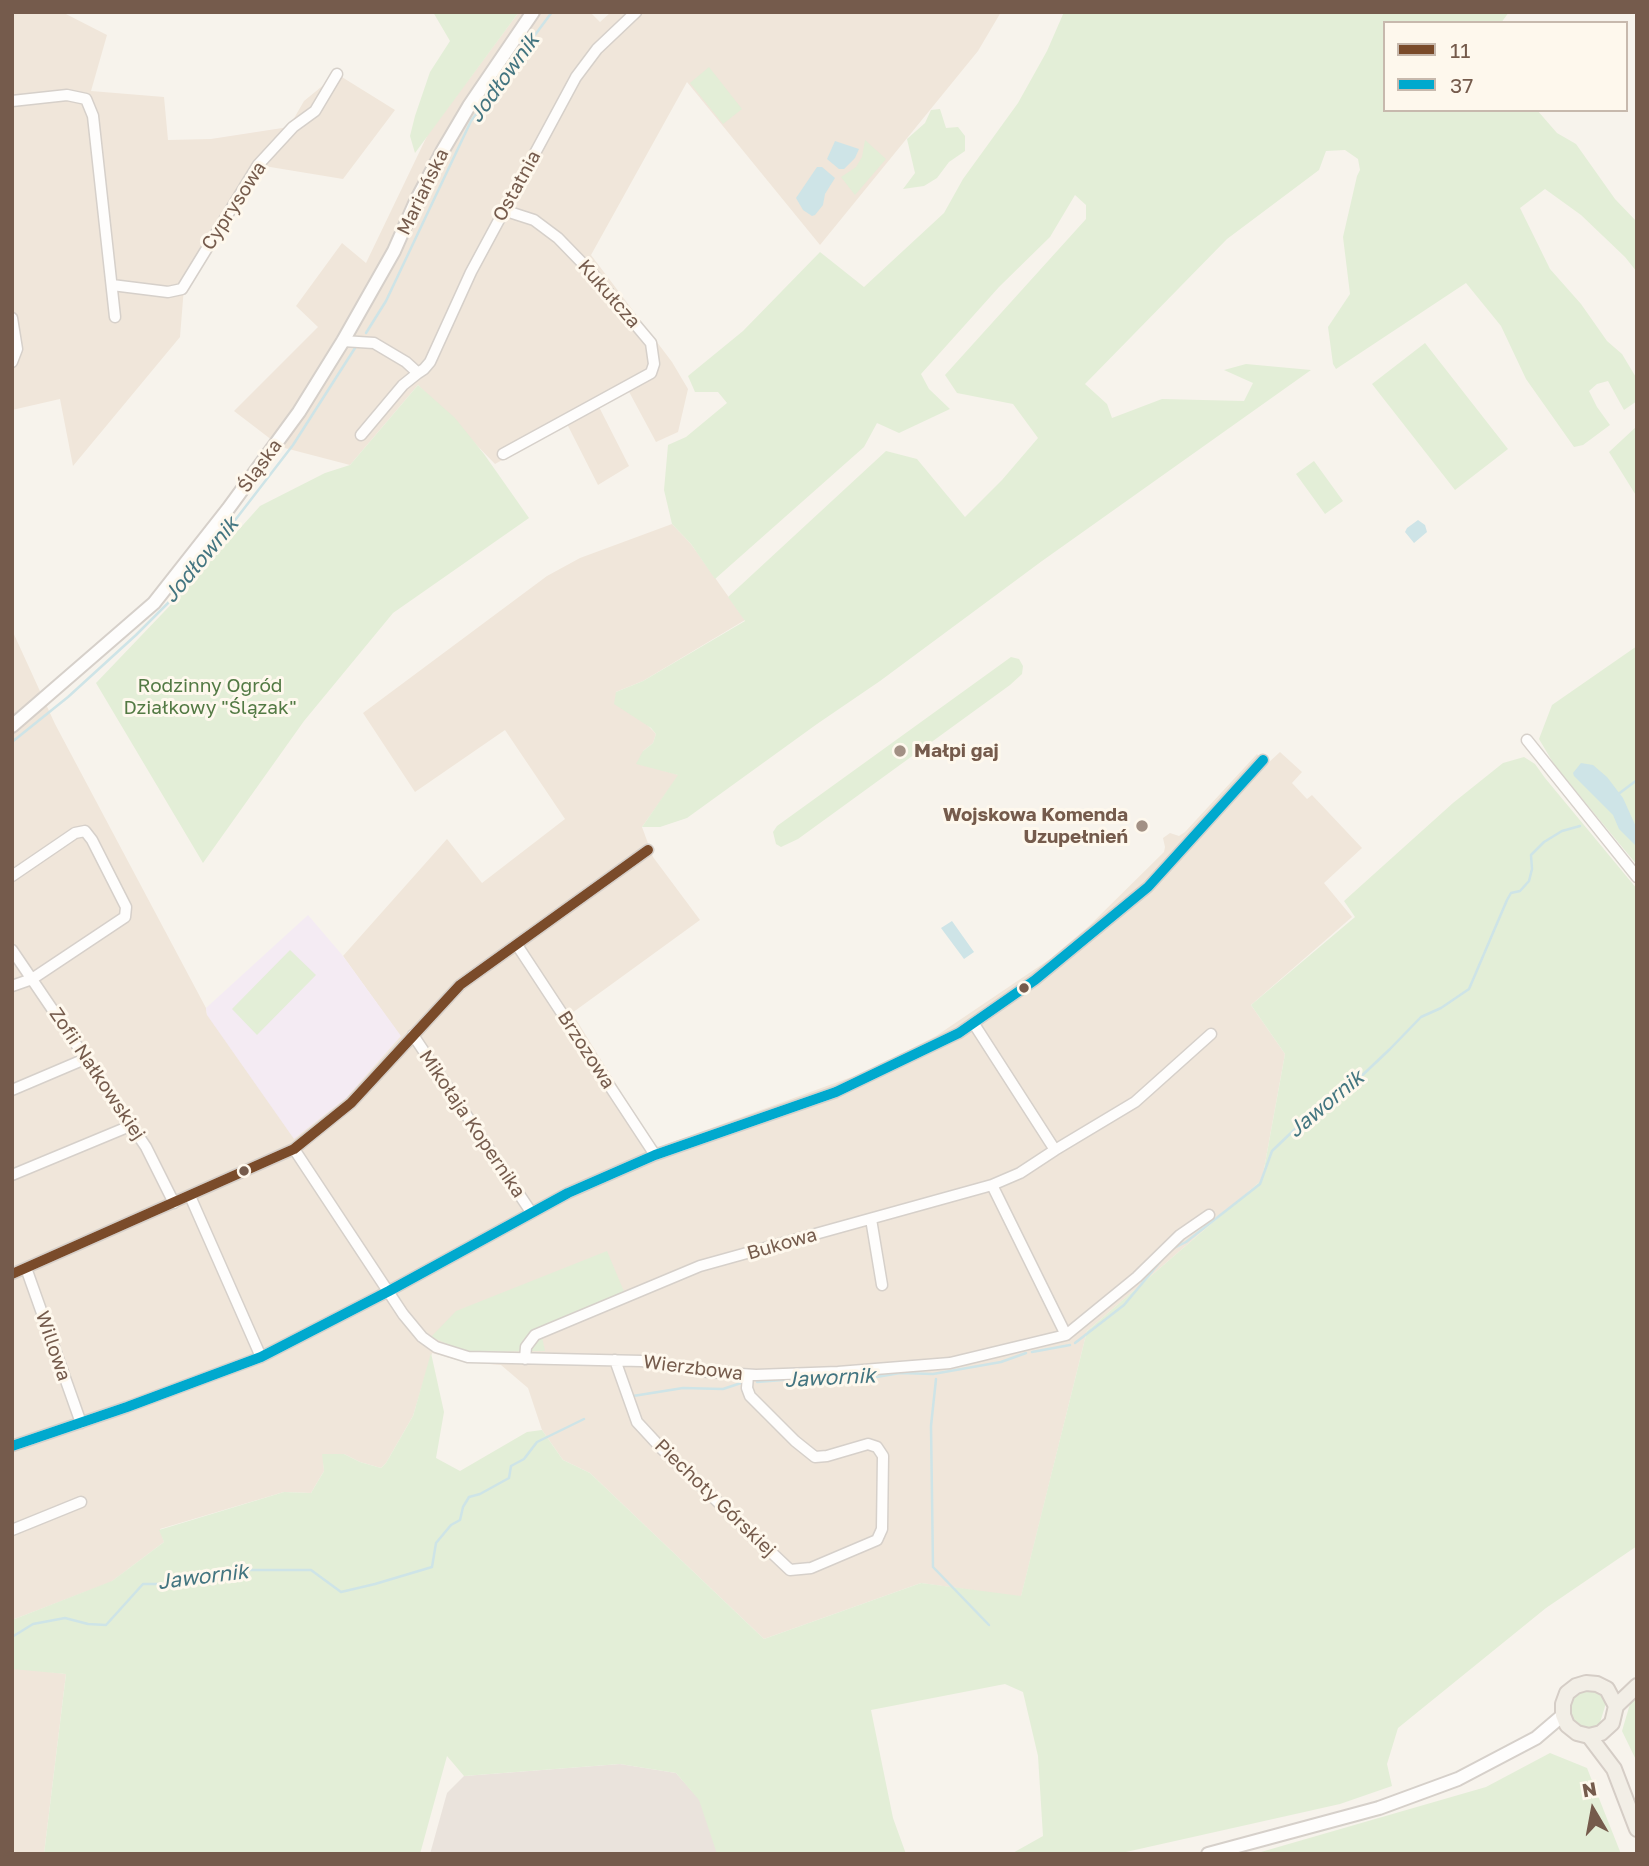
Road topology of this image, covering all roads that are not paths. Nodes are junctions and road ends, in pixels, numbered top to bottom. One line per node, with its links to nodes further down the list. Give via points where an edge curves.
1 (533, 12): 9 (street, Mariańska, via 443,150)
2 (636, 12): 5 (street, Ostatnia, via 597,49 576,78)
3 (337, 74): 6 (street, Cyprysowa, via 315,111 293,127 258,165 182,289 167,292)
4 (12, 101): 6 (street, via 67,95 86,99 93,116)
5 (503, 210): 11 (street, Ostatnia, via 430,362); 13 (street, Kukułcza, via 534,220 558,238 651,344 653,364 651,373)
6 (111, 285): 7 (street)
7 (115, 317)
8 (12, 318): 10 (street, via 17,349)
9 (344, 341): 11 (street, via 374,343); 14 (street, Śląska, via 299,412 154,603)
10 (12, 362)
11 (418, 373): 12 (street, Ostatnia)
12 (361, 435)
13 (503, 454)
14 (12, 726)
15 (1527, 740): 19 (street)
16 (1262, 760): 24 (street, via 1147,887 1072,951)
17 (648, 850): 20 (street)
18 (12, 876): 22 (street, via 75,832 85,831 126,907 125,916)
19 (1637, 877)
20 (517, 945): 26 (street, via 460,985); 32 (street, Brzozowa)
21 (12, 950): 22 (street, Zofii Nałkowskiej)
22 (32, 979): 23 (street); 27 (street, Zofii Nałkowskiej)
23 (12, 986)
24 (974, 1024): 31 (street); 32 (street, via 836,1092)
25 (1211, 1034): 31 (street, Bukowa, via 1135,1102)
26 (413, 1035): 30 (street, via 351,1103); 37 (street, Mikołaja Kopernika)
27 (85, 1059): 28 (street); 29 (street, Zofii Nałkowskiej)
28 (12, 1090)
29 (130, 1126): 33 (street); 36 (street, Zofii Nałkowskiej)
30 (294, 1149): 35 (street); 43 (street, Wierzbowa)
31 (1055, 1150): 34 (street, Bukowa, via 1020,1174)
32 (655, 1155): 37 (street)
33 (12, 1175)
34 (992, 1185): 39 (street, Bukowa); 44 (street)
35 (190, 1196): 36 (street); 45 (street)
36 (174, 1203): 40 (street)
37 (531, 1212): 43 (street)
38 (1209, 1215): 44 (street)
39 (871, 1219): 42 (street); 46 (street, Bukowa, via 700,1266 535,1335 526,1347)
40 (26, 1268): 41 (street); 49 (street, Willowa)
41 (12, 1274)
42 (882, 1285)
43 (389, 1291): 45 (street); 46 (street, Wierzbowa, via 403,1314 436,1347 468,1357)
44 (1066, 1335): 48 (street, Wierzbowa, via 950,1363)
45 (261, 1357): 49 (street)
46 (525, 1359): 47 (street, Wierzbowa)
47 (615, 1360): 48 (street, Wierzbowa); 48 (street, Piechoty Górskiej, via 637,1422 790,1570 811,1568 877,1540 882,1529 883,1456 877,1447 869,1444 815,1457 750,1396)
48 (747, 1375)
49 (81, 1423): 50 (street)
50 (12, 1447)
51 (81, 1502): 52 (street)
52 (12, 1530)
53 (1637, 1679): 55 (main road)
54 (1637, 1686): 56 (main road)
55 (1607, 1689): 56 (main road); 57 (main road, via 1592,1683 1576,1686 1565,1698)
56 (1616, 1706): 59 (main road)
57 (1563, 1715): 58 (main road); 61 (street)
58 (1571, 1730): 60 (main road); 61 (street)
59 (1606, 1730): 60 (main road); 62 (main road)
60 (1589, 1736): 62 (main road)
61 (1536, 1738): 64 (street, via 1458,1779 1388,1805)
62 (1614, 1769): 63 (main road)
63 (1637, 1829)
64 (1208, 1854)

